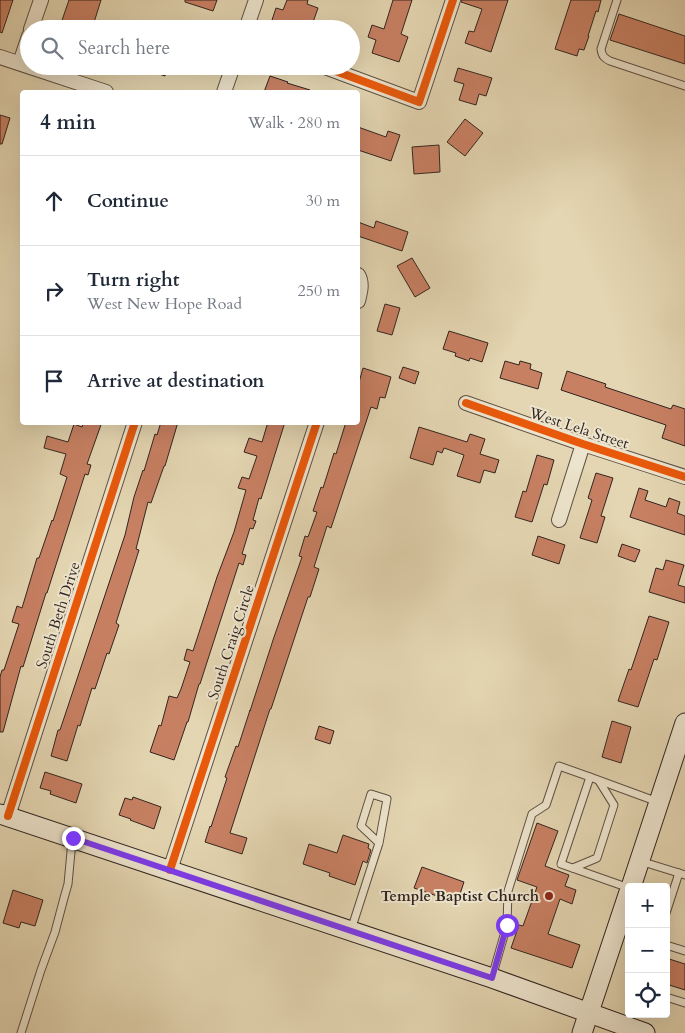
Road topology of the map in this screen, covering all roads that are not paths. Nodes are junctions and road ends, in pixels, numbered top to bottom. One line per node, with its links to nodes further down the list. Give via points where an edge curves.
1 (41, 0): 5 (street)
2 (256, 0): 6 (street)
3 (453, 0): 11 (street, via 419,102)
4 (618, 0): 12 (lane, via 601,49 604,58)
5 (34, 20)
6 (249, 20)
7 (0, 57): 8 (street)
8 (20, 63)
9 (56, 75): 13 (street)
10 (230, 75): 14 (street)
11 (346, 75)
12 (685, 86)
13 (100, 90)
14 (225, 90)
15 (466, 404): 18 (street, West Lela Street)
16 (134, 425): 25 (street, South Beth Drive)
17 (316, 425): 30 (street, South Craig Circle)
18 (583, 444): 19 (street, West Lela Street); 20 (street)
19 (685, 477)
20 (559, 520)
21 (685, 723): 24 (main road)
22 (590, 777): 23 (lane); 29 (lane, via 562,864); 39 (lane, via 559,766 546,805 532,814 508,891 507,925)
23 (599, 781): 24 (lane); 29 (lane, via 614,805 596,858)
24 (659, 802): 28 (main road)
25 (4, 815): 26 (main road)
26 (73, 838): 30 (main road); 43 (lane, via 68,884)
27 (379, 843): 27 (lane, via 388,799 370,794 361,826); 36 (lane)
28 (639, 861): 31 (lane); 32 (main road)
29 (572, 868): 33 (lane)
30 (170, 870): 36 (main road)
31 (682, 874): 34 (lane)
32 (631, 883)
33 (625, 885)
34 (670, 903)
35 (625, 904): 42 (main road)
36 (351, 931): 39 (main road)
37 (670, 946): 38 (lane)
38 (685, 951)
39 (492, 978): 42 (main road)
40 (670, 998): 41 (lane)
41 (685, 1003)
42 (588, 1014): 44 (main road); 45 (main road)
43 (21, 1033)
44 (582, 1033)
45 (645, 1033)

